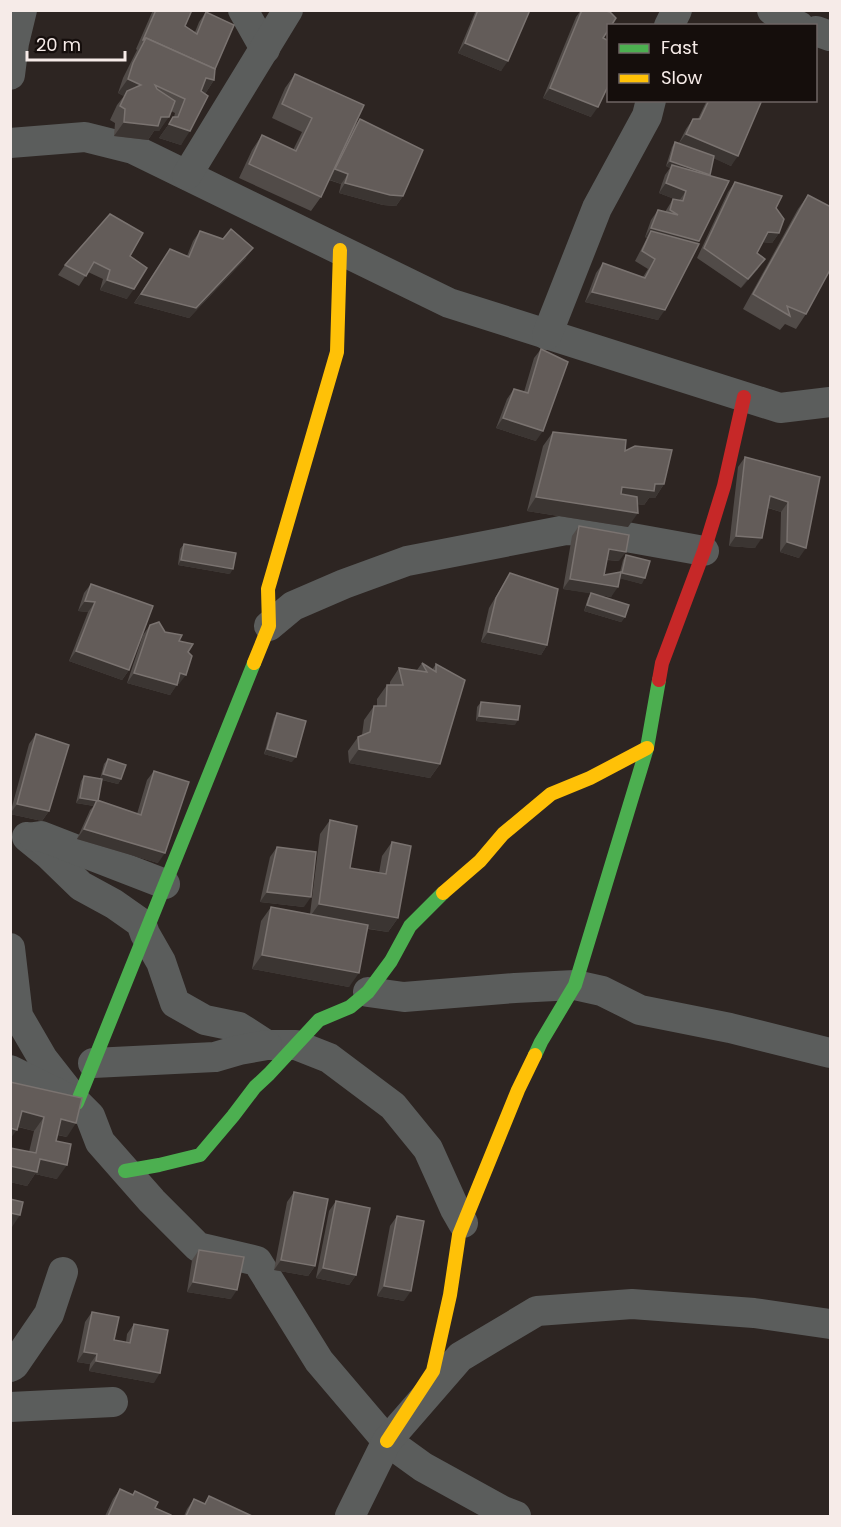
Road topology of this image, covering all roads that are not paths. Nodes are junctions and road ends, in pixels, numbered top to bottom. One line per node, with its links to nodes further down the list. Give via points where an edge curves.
1 (22, 10): 9 (street)
2 (243, 10): 8 (street)
3 (288, 10): 8 (street)
4 (677, 10): 6 (street)
5 (772, 10): 7 (street)
6 (670, 24)
7 (794, 24)
8 (265, 49): 12 (street)
9 (10, 75)
10 (650, 102): 14 (street, via 647,116 597,208)
11 (10, 143): 12 (street, via 85,137 133,148)
12 (187, 175): 13 (street)
13 (340, 250): 14 (street, via 449,303); 18 (street, via 337,352 268,589)
14 (547, 335): 15 (street)
15 (744, 397): 16 (street, via 780,408); 17 (street, via 724,486)
16 (831, 402)
17 (704, 551): 18 (street, via 593,531 566,531 407,561 293,606); 19 (street, via 662,663)
18 (269, 626): 21 (street)
19 (647, 748): 24 (street); 25 (street, via 551,794 503,834 480,861 410,926)
20 (19, 838): 21 (street, via 41,836); 22 (street, via 48,854 81,886 141,923)
21 (165, 884): 22 (street)
22 (145, 934): 26 (street, via 161,962 175,1003 206,1020 238,1027); 28 (street)
23 (10, 948): 30 (street, via 18,1016 43,1059)
24 (575, 985): 25 (street, via 404,997); 27 (street, via 602,991 640,1010); 32 (street, via 518,1090)
25 (368, 992): 26 (street, via 350,1007 319,1020)
26 (282, 1045): 28 (street, via 215,1057); 31 (street, via 234,1116 200,1155); 32 (street, via 329,1058 393,1106 429,1149)
27 (831, 1053)
28 (93, 1063): 30 (street)
29 (10, 1070): 30 (street)
30 (77, 1102): 31 (street, via 90,1116 100,1142)
31 (125, 1171): 38 (street, via 198,1247 257,1261 319,1361)
32 (464, 1223): 38 (street, via 434,1371)
33 (63, 1272): 35 (street, via 49,1314)
34 (831, 1324): 38 (street, via 753,1313 632,1304 537,1311 460,1357)
35 (10, 1367)
36 (113, 1402): 37 (street)
37 (10, 1407)
38 (387, 1441): 39 (street); 40 (street, via 423,1467)
39 (350, 1516)
40 (516, 1516)

